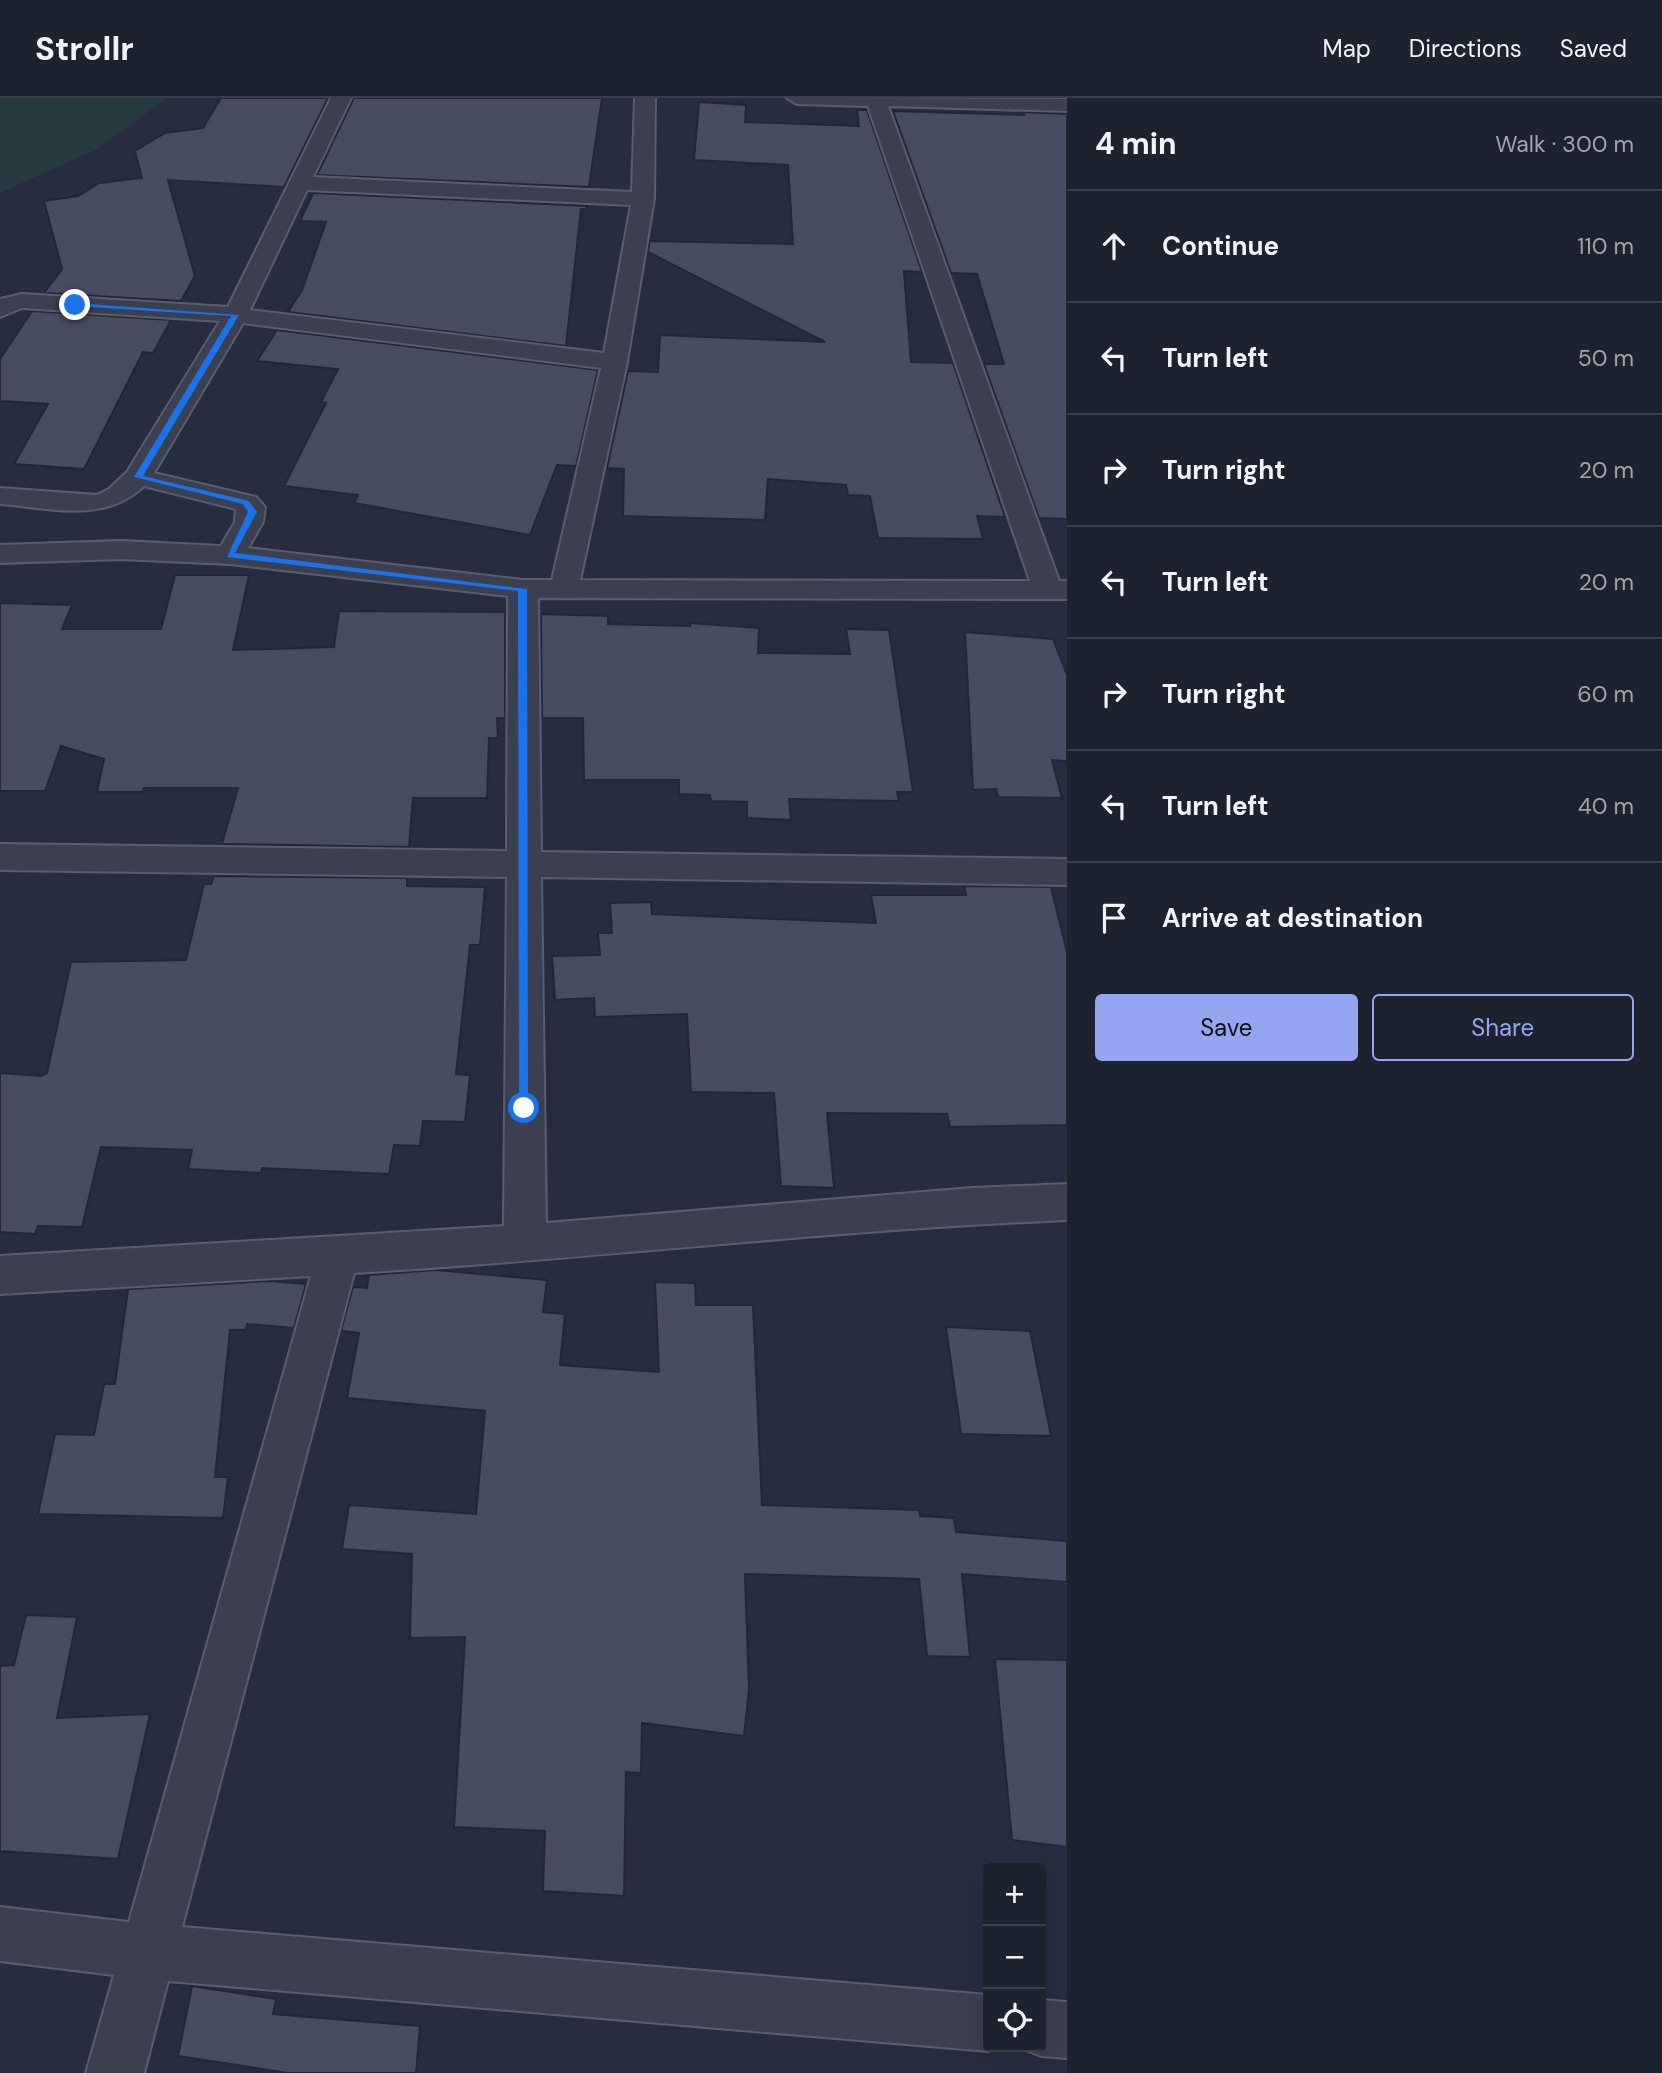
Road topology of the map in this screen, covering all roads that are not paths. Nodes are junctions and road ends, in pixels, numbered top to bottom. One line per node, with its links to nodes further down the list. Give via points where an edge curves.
1 (341, 98): 6 (street)
2 (645, 98): 7 (street)
3 (797, 98): 4 (street)
4 (876, 101): 5 (street); 17 (street)
5 (1067, 105)
6 (298, 183): 7 (street); 9 (street)
7 (643, 199): 10 (street)
8 (0, 310): 9 (street, via 22,301)
9 (236, 315): 10 (street); 11 (street)
10 (615, 362): 16 (street)
11 (138, 477): 12 (street, via 119,495 100,503); 14 (street, via 246,503 253,512)
12 (0, 496)
13 (0, 554): 14 (street, via 121,550)
14 (230, 555): 15 (street)
15 (523, 589): 16 (street); 19 (street)
16 (564, 589): 17 (street)
17 (1058, 590)
18 (0, 857): 19 (street)
19 (523, 863): 20 (street); 22 (street)
20 (1067, 872)
21 (1067, 1202): 22 (street)
22 (525, 1244): 23 (street)
23 (338, 1254): 24 (street); 26 (street)
24 (0, 1275)
25 (0, 1934): 26 (street)
26 (150, 1952): 27 (street); 30 (street)
27 (983, 2024)
28 (1046, 2028): 29 (street)
29 (1067, 2030)
30 (115, 2073)

